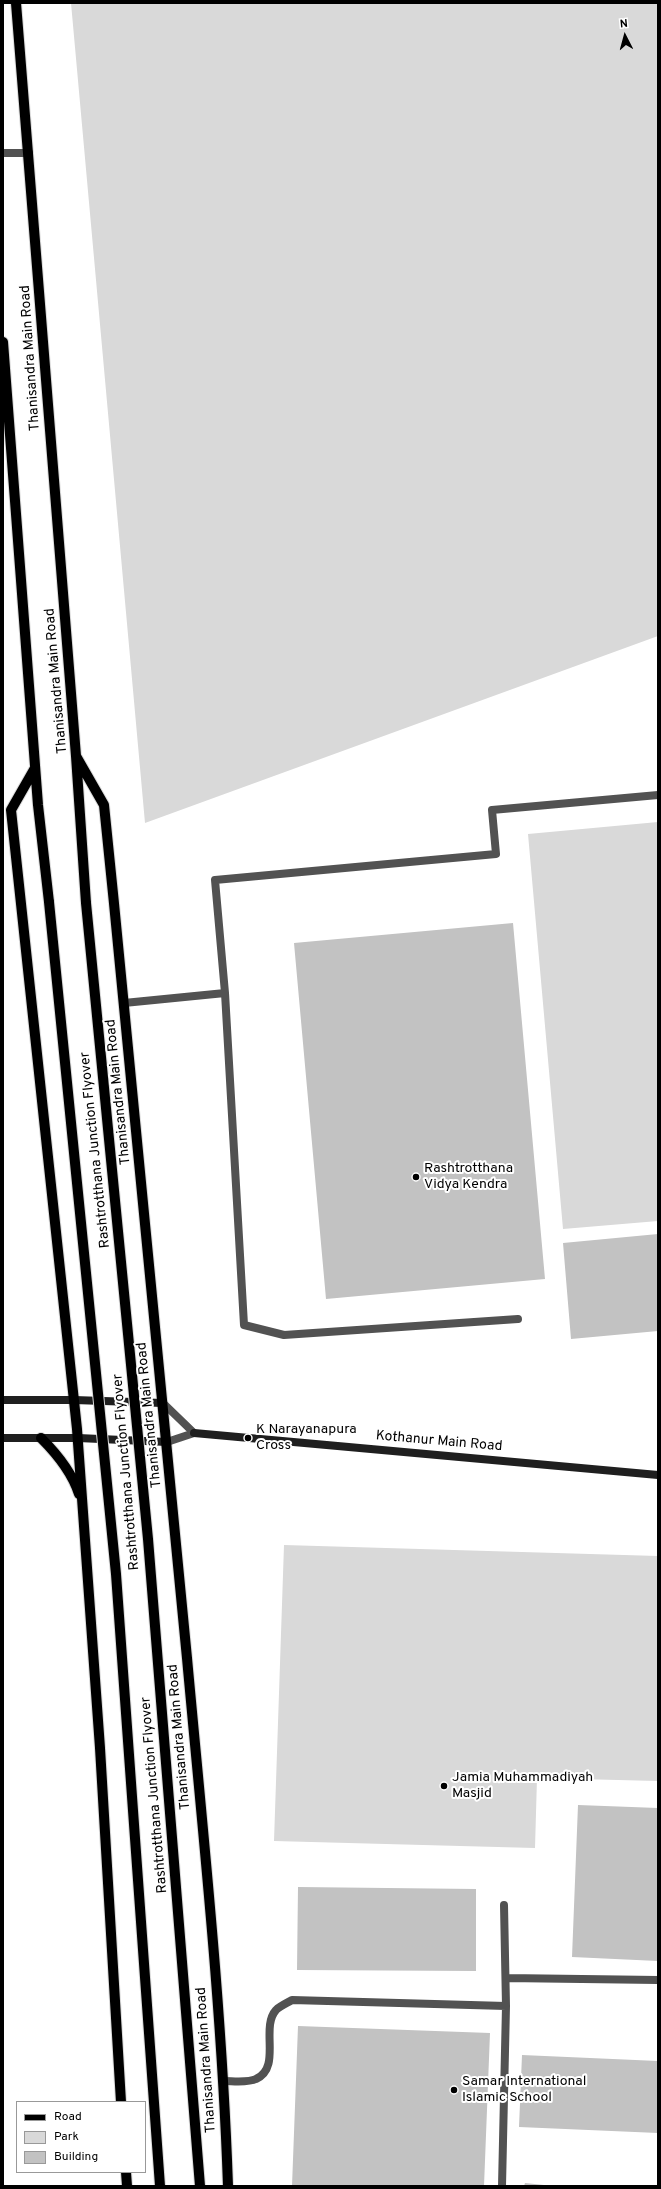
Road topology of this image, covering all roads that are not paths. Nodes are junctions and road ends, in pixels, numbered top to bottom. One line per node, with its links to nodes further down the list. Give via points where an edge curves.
1 (16, 3): 3 (main road, Thanisandra Main Road)
2 (3, 153): 3 (street)
3 (29, 153): 5 (main road, Thanisandra Main Road)
4 (3, 342): 6 (main road, Thanisandra Main Road)
5 (76, 756): 9 (main road, Thanisandra Main Road, via 104,805); 30 (main road, Rashtrotthana Junction Flyover, bridge, via 86,903 148,1539)
6 (35, 768): 12 (main road, via 11,810); 29 (main road, Rashtrotthana Junction Flyover, bridge, via 116,1574)
7 (658, 795): 8 (street, via 492,810 496,854 215,880)
8 (225, 993): 9 (street); 10 (street, via 244,1325 284,1335)
9 (124, 1003): 13 (main road, Thanisandra Main Road)
10 (518, 1319)
11 (3, 1400): 12 (main road)
12 (74, 1400): 13 (main road); 17 (main road)
13 (163, 1403): 14 (street); 18 (main road, Thanisandra Main Road)
14 (194, 1433): 18 (street); 19 (main road, Kothanur Main Road)
15 (3, 1438): 16 (main road)
16 (41, 1438): 17 (main road); 20 (main road, via 70,1474)
17 (78, 1438): 18 (main road); 20 (main road)
18 (167, 1442): 25 (main road, Thanisandra Main Road)
19 (658, 1475)
20 (84, 1508): 26 (main road)
21 (504, 1905): 22 (street)
22 (506, 1978): 23 (street); 24 (street)
23 (658, 1980)
24 (506, 2006): 25 (street, via 292,2000 276,2010 271,2020 268,2064 264,2072 256,2079); 32 (street)
25 (224, 2081): 31 (main road, Thanisandra Main Road)
26 (121, 2101)
27 (126, 2173): 28 (main road)
28 (127, 2186)
29 (160, 2186)
30 (200, 2186)
31 (228, 2186)
32 (502, 2186)

